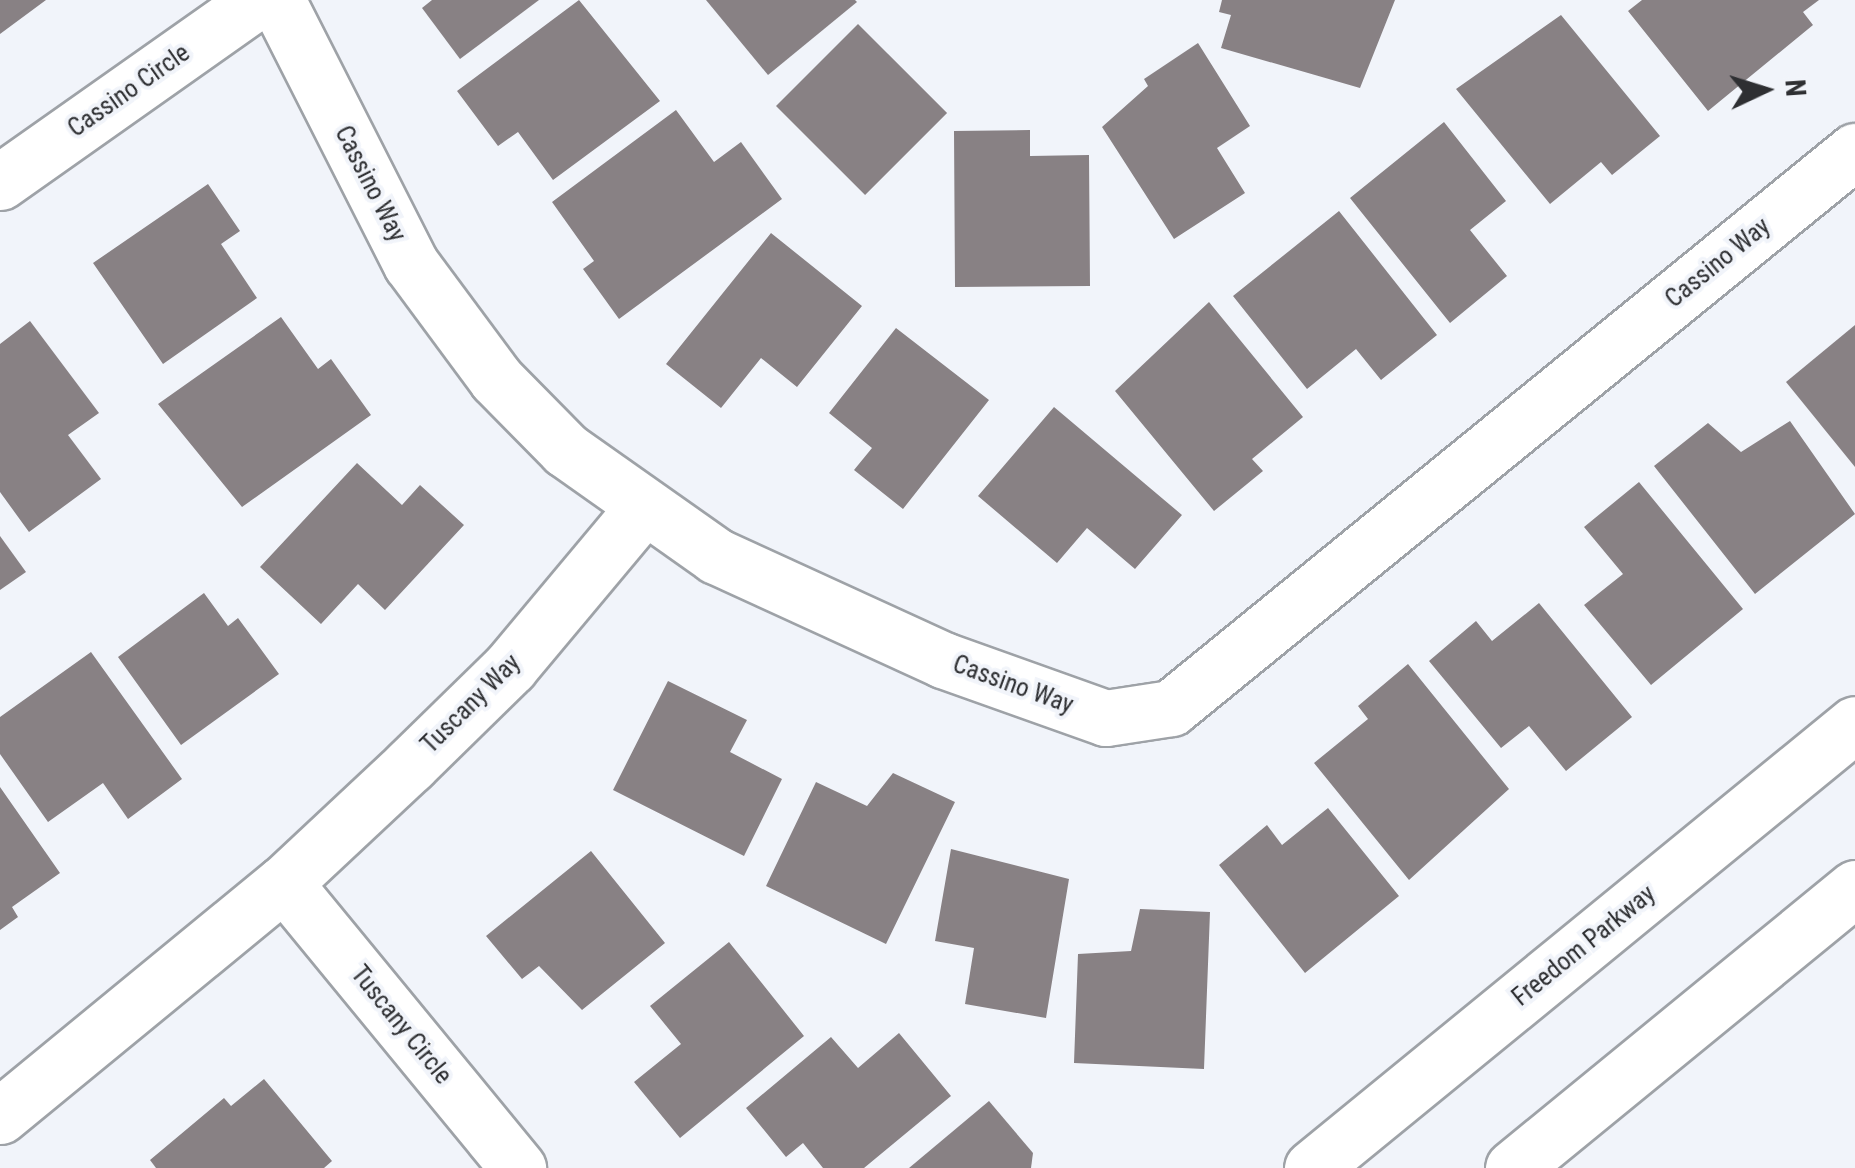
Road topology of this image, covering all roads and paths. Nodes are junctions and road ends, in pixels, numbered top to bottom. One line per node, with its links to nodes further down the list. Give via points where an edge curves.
1 (258, 0): 4 (street, Cassino Circle)
2 (277, 0): 5 (street, Cassino Way, via 364,182 453,326 566,450)
3 (1855, 151): 5 (street, Cassino Way, via 1171,708 1137,718 1071,707 943,660 716,556)
4 (0, 182)
5 (642, 510): 7 (street, Tuscany Way, via 510,667)
6 (1855, 724): 11 (street, Freedom Parkway)
7 (284, 883): 9 (street, Tuscany Way); 10 (street, Tuscany Circle)
8 (1855, 888): 12 (street)
9 (0, 1116)
10 (518, 1168)
11 (1312, 1168)
12 (1514, 1168)

